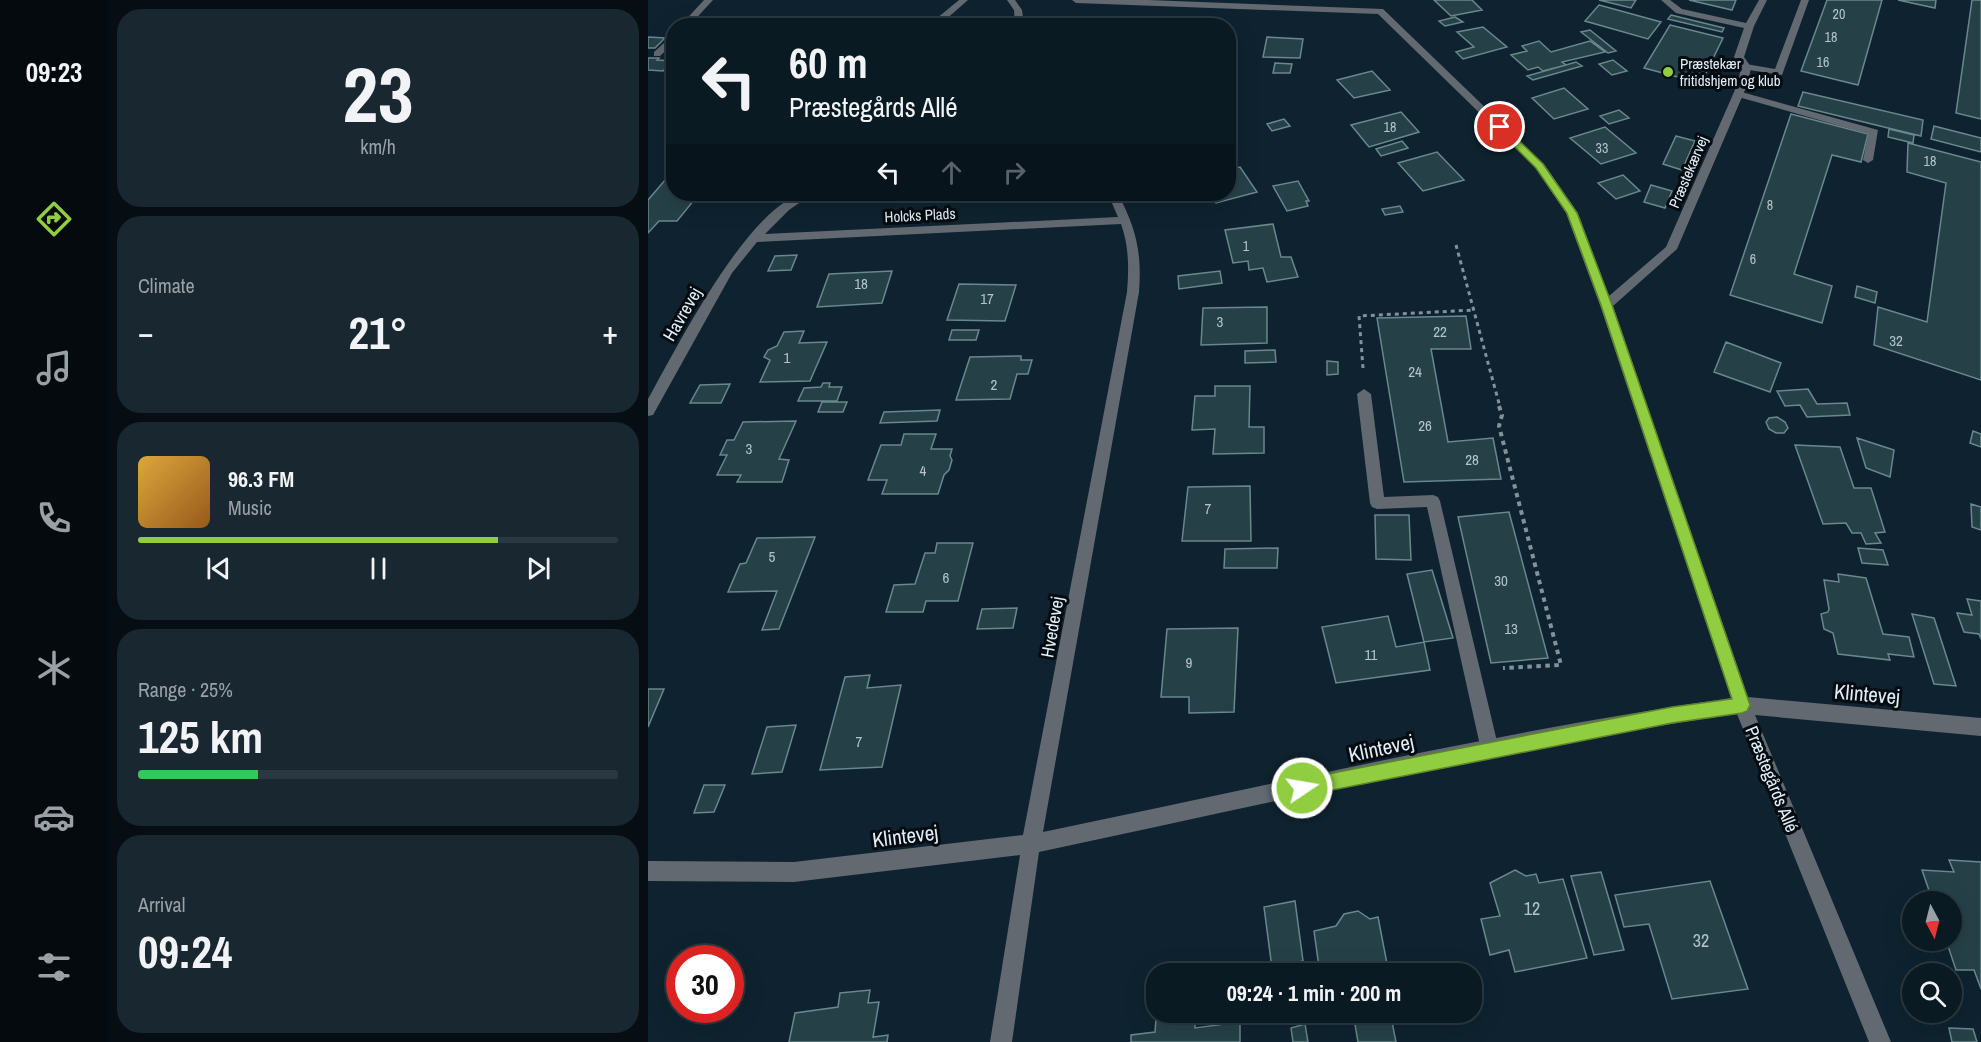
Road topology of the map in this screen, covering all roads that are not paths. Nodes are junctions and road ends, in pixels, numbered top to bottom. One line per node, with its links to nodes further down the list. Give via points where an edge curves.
1 (709, 0): 8 (street)
2 (964, 0): 9 (street)
3 (1011, 0): 10 (street)
4 (1076, 0): 21 (street, Præstegårds Allé, via 1380,11 1540,166 1572,213)
5 (1665, 0): 11 (street, via 1679,11)
6 (1763, 0): 11 (street, Præstekærvej)
7 (1805, 0): 14 (street, via 1779,73)
8 (692, 18)
9 (943, 18)
10 (1022, 18)
11 (1749, 26): 14 (street, Præstekærvej, via 1739,57)
12 (666, 45): 13 (street)
13 (657, 54)
14 (1746, 67): 15 (street, Præstekærvej)
15 (1738, 94): 16 (street, via 1874,132); 21 (street, Præstekærvej, via 1671,249)
16 (1868, 160)
17 (795, 201): 20 (street)
18 (1117, 201): 19 (street)
19 (1127, 220): 20 (street, Holcks Plads); 27 (street, Hvedevej, via 1137,258 1133,292)
20 (754, 238): 23 (street, Havrevej, via 728,271)
21 (1606, 305): 24 (street, Præstegårds Allé)
22 (1364, 394): 26 (street, via 1377,503 1433,501)
23 (648, 411)
24 (1742, 705): 25 (street, Klintevej); 26 (street, Klintevej); 30 (street, Præstegårds Allé)
25 (1981, 726)
26 (1491, 750): 27 (street, Klintevej)
27 (1031, 844): 28 (street, Klintevej, via 794,872); 29 (street, Hvedevej)
28 (648, 872)
29 (1001, 1042)
30 (1880, 1042)

